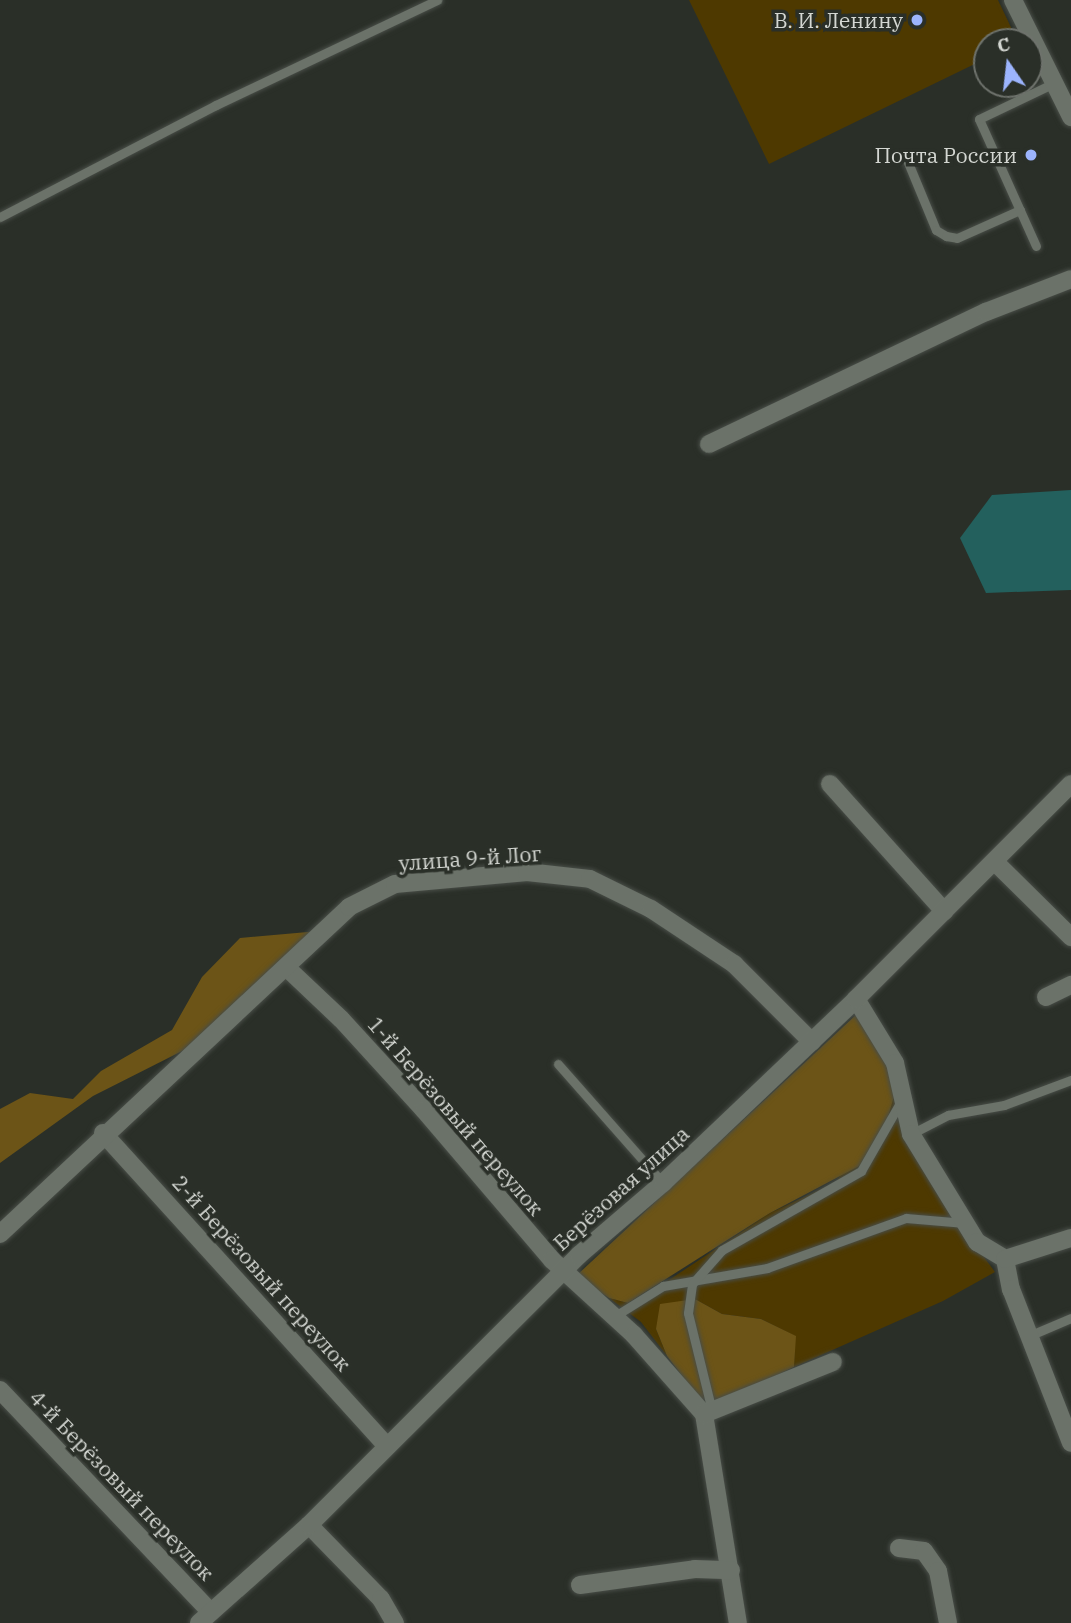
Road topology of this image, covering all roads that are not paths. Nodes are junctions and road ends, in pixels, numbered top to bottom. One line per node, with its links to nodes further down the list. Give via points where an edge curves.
1 (437, 0): 7 (lane, via 216,105)
2 (1013, 0): 3 (street)
3 (1054, 83): 4 (street); 6 (lane, via 979,119)
4 (1071, 117)
5 (907, 160): 6 (lane, via 936,230 946,236 957,238)
6 (1020, 210): 8 (lane)
7 (0, 217)
8 (1036, 246)
9 (1071, 279): 10 (street, via 986,312)
10 (709, 444)
11 (830, 784): 14 (street)
12 (1071, 784): 13 (street, Берёзовая улица)
13 (995, 862): 14 (street, Берёзовая улица); 15 (street)
14 (944, 911): 19 (street, Берёзовая улица)
15 (1071, 937)
16 (287, 968): 20 (street, улица 9-й Лог, via 349,907 395,884 527,872 590,879 651,909 734,964); 24 (street, улица 9-й Лог); 31 (street, 1-й Берёзовый переулок, via 341,1019)
17 (1071, 985): 18 (street)
18 (1046, 997)
19 (856, 999): 20 (street, Берёзовая улица); 23 (street, via 895,1063)
20 (812, 1042): 26 (street, Берёзовая улица)
21 (558, 1064): 26 (lane)
22 (1071, 1080): 25 (lane, via 1004,1105 948,1115)
23 (900, 1103): 25 (street); 32 (lane, via 861,1171 722,1250)
24 (103, 1133): 28 (street, улица 9-й Лог); 40 (street, 2-й Берёзовый переулок)
25 (911, 1134): 27 (street)
26 (663, 1183): 31 (street, Берёзовая улица)
27 (965, 1223): 30 (street, via 977,1242); 32 (lane, via 906,1218 767,1268)
28 (0, 1234)
29 (1071, 1238): 30 (street)
30 (1005, 1259): 35 (street, via 1011,1289)
31 (563, 1271): 33 (street, 1-й Берёзовый переулок); 40 (street, Берёзовая улица)
32 (692, 1284): 33 (lane, via 663,1286); 38 (lane, via 688,1313)
33 (615, 1316): 38 (street, 1-й Берёзовый переулок)
34 (1071, 1318): 35 (lane)
35 (1031, 1335): 39 (street)
36 (833, 1362): 38 (street)
37 (0, 1390): 45 (street, 4-й Берёзовый переулок)
38 (708, 1413): 43 (street)
39 (1071, 1443)
40 (387, 1446): 41 (street, Берёзовая улица)
41 (309, 1525): 45 (street, Берёзовая улица); 46 (street, via 381,1599)
42 (898, 1549): 48 (street, via 924,1550 938,1571)
43 (731, 1570): 44 (street, via 695,1569); 47 (street)
44 (580, 1585)
45 (205, 1617)
46 (396, 1623)
47 (738, 1623)
48 (948, 1623)

